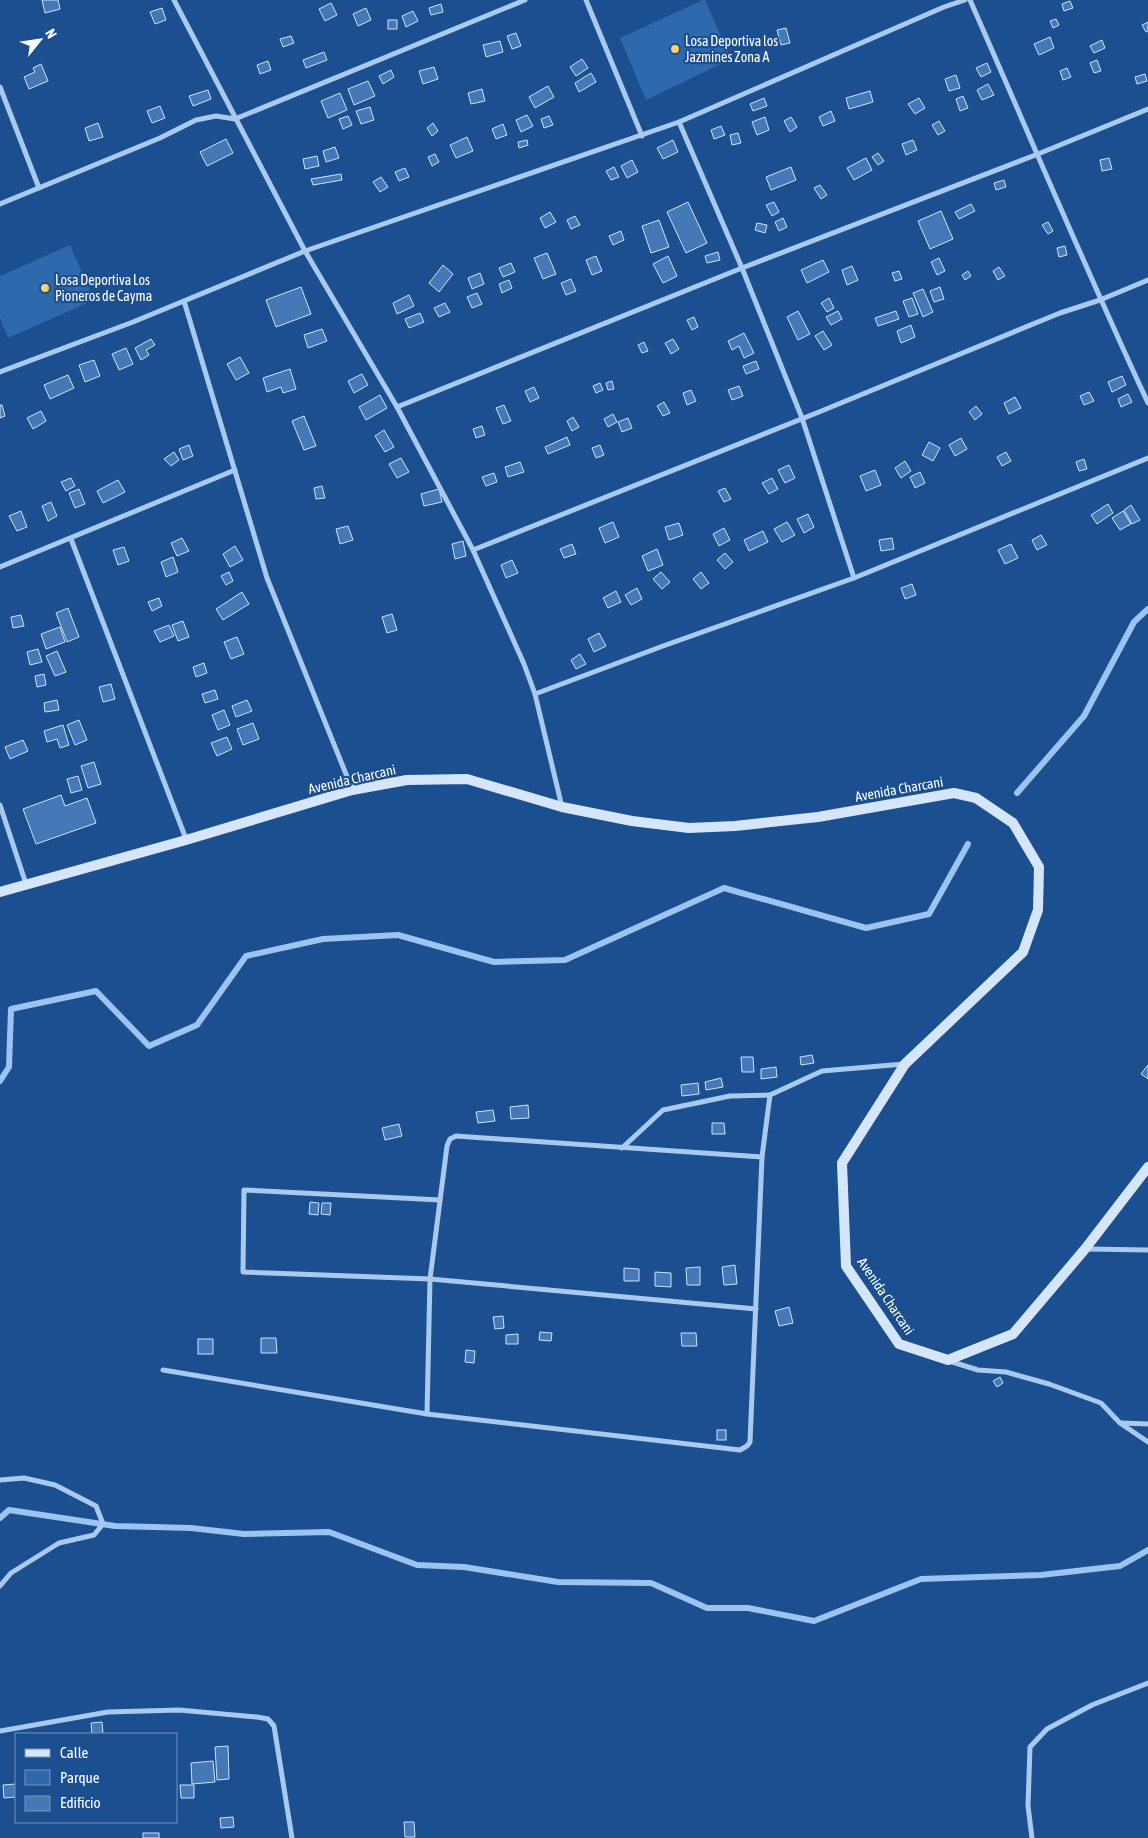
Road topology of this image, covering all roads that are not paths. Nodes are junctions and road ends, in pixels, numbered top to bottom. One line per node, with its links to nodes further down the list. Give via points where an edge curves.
1 (174, 0): 10 (street)
2 (525, 0): 10 (street)
3 (586, 0): 12 (street)
4 (941, 0): 7 (street)
5 (965, 0): 7 (street)
6 (970, 0): 13 (street)
7 (944, 7): 11 (street)
8 (0, 87): 14 (street)
9 (1148, 109): 13 (street)
10 (235, 119): 14 (street, via 216,116 196,120); 16 (street)
11 (680, 122): 12 (street); 17 (street)
12 (642, 136): 16 (street)
13 (1038, 154): 17 (street); 19 (street)
14 (39, 188): 15 (street)
15 (0, 204)
16 (305, 251): 20 (street); 23 (street)
17 (742, 268): 23 (street); 24 (street)
18 (1148, 280): 19 (street)
19 (1100, 300): 22 (street); 24 (street, via 1060,313)
20 (184, 301): 21 (street); 26 (street)
21 (0, 372)
22 (1148, 403)
23 (398, 407): 28 (street)
24 (802, 418): 28 (street); 30 (street)
25 (1148, 458): 30 (street)
26 (235, 470): 27 (street); 32 (street, via 267,578)
27 (71, 539): 29 (street); 35 (street)
28 (473, 550): 31 (street)
29 (0, 567)
30 (854, 578): 31 (street)
31 (535, 694): 34 (street)
32 (352, 790): 34 (main road, Avenida Charcani, via 407,780 467,779); 35 (main road, Avenida Charcani)
33 (0, 804): 36 (street)
34 (562, 807): 38 (main road, Avenida Charcani, via 689,828 818,817 954,793 976,798 1013,823 1038,866 1038,910 1023,952)
35 (186, 840): 36 (main road, Avenida Charcani)
36 (26, 885): 37 (main road, Avenida Charcani)
37 (0, 892)
38 (905, 1064): 39 (street, via 822,1071); 48 (main road, Avenida Charcani, via 842,1163 846,1266 899,1344)
39 (770, 1095): 40 (street, via 730,1096 663,1110); 41 (street)
40 (622, 1148): 41 (street); 43 (street, via 456,1136 447,1146)
41 (762, 1157): 47 (street)
42 (1148, 1167): 44 (main road)
43 (440, 1200): 46 (street); 46 (street, via 244,1190 244,1272)
44 (1085, 1249): 45 (street); 48 (main road, via 1013,1334)
45 (1148, 1250)
46 (430, 1278): 47 (street); 50 (street)
47 (756, 1309): 50 (street, via 750,1442 740,1450)
48 (948, 1360): 51 (street, via 978,1370 1006,1372 1094,1400)
49 (163, 1370): 50 (street)
50 (426, 1414)
51 (1120, 1423): 52 (street); 53 (street)
52 (1148, 1424)
53 (1148, 1442)
54 (0, 1480): 55 (street, via 24,1478 55,1486 96,1506 103,1524 94,1535 59,1543 11,1573)
55 (0, 1586)
56 (1148, 1683): 59 (street, via 1092,1705 1047,1729 1030,1746 1028,1806)
57 (0, 1730): 58 (street, via 108,1712 179,1710 268,1719 274,1726)
58 (292, 1838)
59 (1032, 1838)

